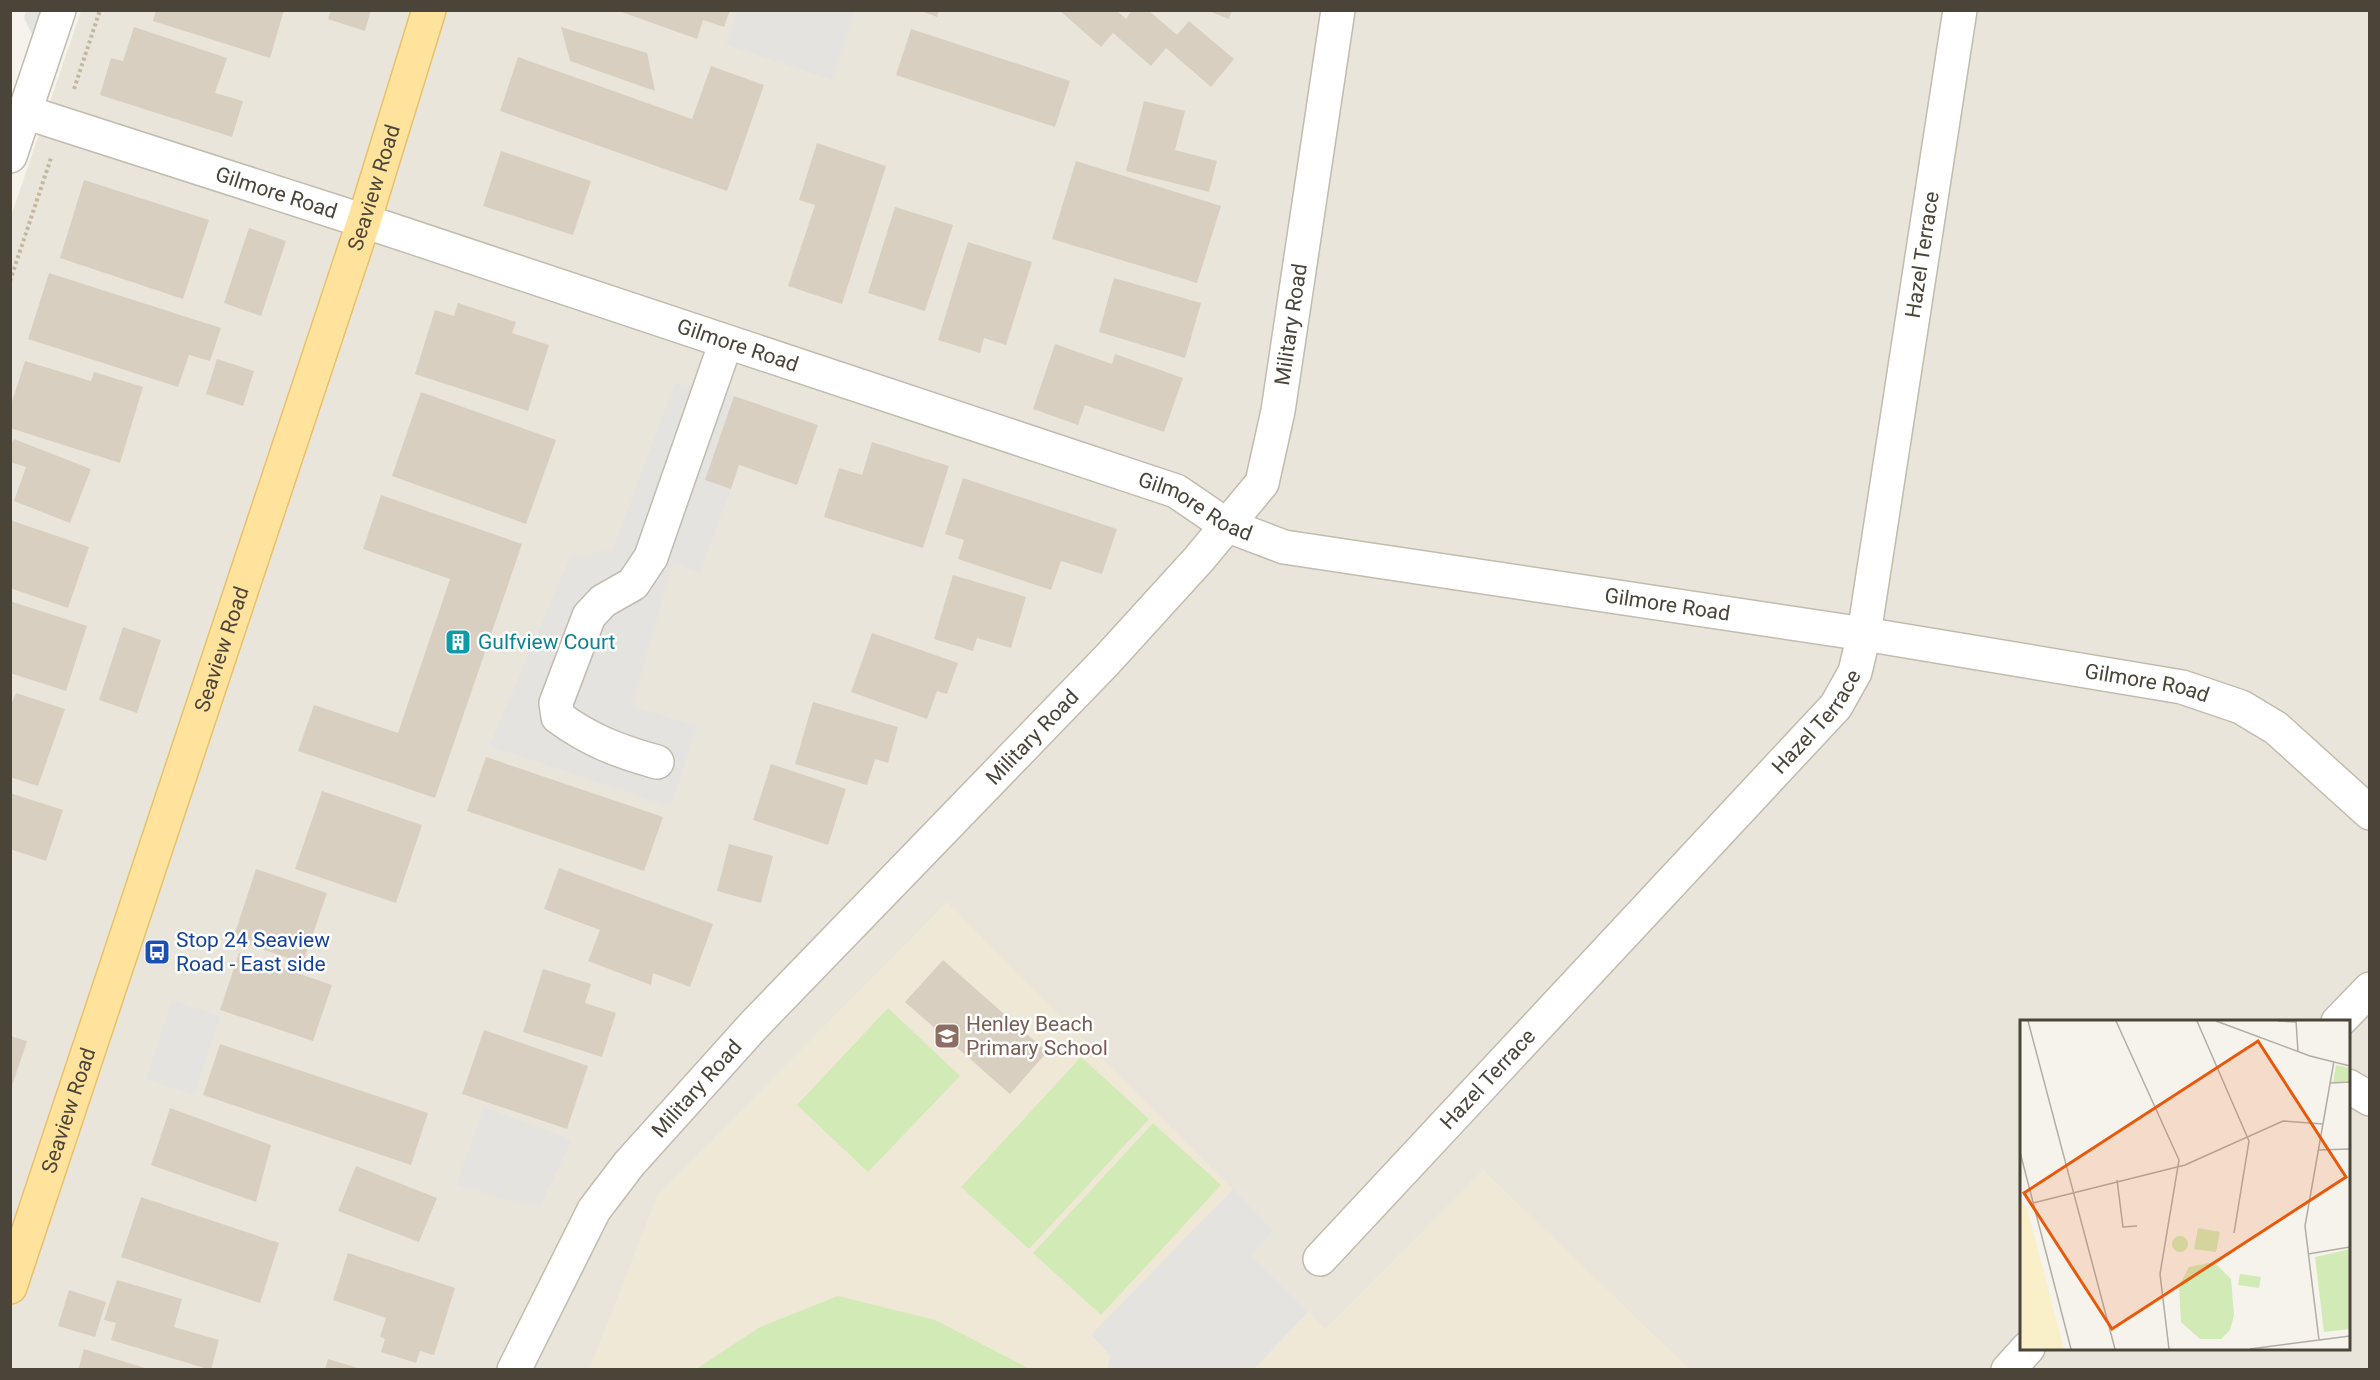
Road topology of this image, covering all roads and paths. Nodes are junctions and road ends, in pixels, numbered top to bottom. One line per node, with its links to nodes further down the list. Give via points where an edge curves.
1 (59, 10): 7 (street)
2 (100, 10): 6 (path)
3 (429, 10): 10 (main road, Seaview Road)
4 (1338, 10): 13 (street, Military Road, via 1278,411 1262,483)
5 (1960, 10): 14 (street, Hazel Terrace)
6 (71, 99)
7 (25, 112): 8 (street); 10 (street, Gilmore Road)
8 (10, 156)
9 (51, 158): 11 (path)
10 (364, 221): 12 (street, Gilmore Road); 22 (main road, Seaview Road)
11 (10, 281)
12 (726, 342): 13 (street, Gilmore Road, via 1176,491); 15 (street, via 651,557 633,584 603,601 589,616 556,703 558,717 575,730 612,749)
13 (1226, 525): 14 (street, Gilmore Road, via 1284,547); 24 (street, Military Road, via 1107,660 754,1025 629,1164 594,1210)
14 (1864, 634): 16 (street, Gilmore Road, via 2182,687 2241,707 2276,728); 21 (street, Hazel Terrace, via 1855,672 1836,706)
15 (657, 762)
16 (2370, 813)
17 (2370, 989): 18 (street)
18 (2340, 1020)
19 (2350, 1087): 20 (street)
20 (2370, 1099)
21 (1320, 1259)
22 (10, 1287)
23 (2026, 1350): 25 (street)
24 (514, 1370)
25 (2008, 1370)

